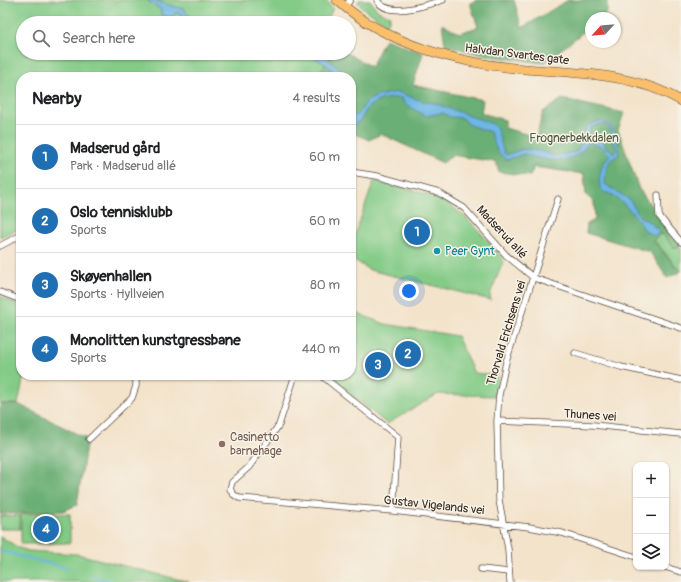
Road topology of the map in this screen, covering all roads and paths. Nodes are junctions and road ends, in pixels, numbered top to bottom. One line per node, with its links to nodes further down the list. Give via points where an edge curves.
1 (338, 0): 4 (main road, Halvdan Svartes gate)
2 (377, 0): 3 (street, via 382,7 390,10)
3 (443, 0)
4 (348, 3): 5 (main road, Halvdan Svartes gate, via 374,26 444,55 487,65 608,77 638,84)
5 (681, 100)
6 (356, 173): 12 (street, Madserud allé, via 424,188 452,200 473,217 506,255)
7 (658, 195): 10 (street, via 660,216)
8 (558, 199): 12 (street, Thorvald Erichsens vei)
9 (16, 238): 11 (street)
10 (681, 242)
11 (0, 246)
12 (534, 278): 15 (street, Madserud allé); 21 (street, Thorvald Erichsens vei, via 503,375)
13 (0, 292): 14 (street)
14 (16, 298)
15 (681, 328)
16 (575, 353): 20 (street, via 621,367)
17 (136, 380): 23 (street, via 132,398)
18 (293, 380): 24 (street, Gustav Vigelands vei, via 279,425 249,467 232,482 230,489 233,494 239,498)
19 (327, 380): 24 (street, via 398,437)
20 (681, 380)
21 (498, 421): 22 (street, Thunes vei, via 593,425); 25 (street, Thorvald Erichsens vei, via 499,500)
22 (681, 434)
23 (89, 439)
24 (393, 511): 25 (street, Gustav Vigelands vei)
25 (503, 523): 26 (street, Gustav Vigelands vei, via 562,533); 29 (street, Thorvald Erichsens vei)
26 (633, 556)
27 (669, 568): 30 (street)
28 (481, 569): 29 (street)
29 (509, 572): 31 (street, Thorvald Erichsens vei)
30 (681, 572)
31 (510, 582)

